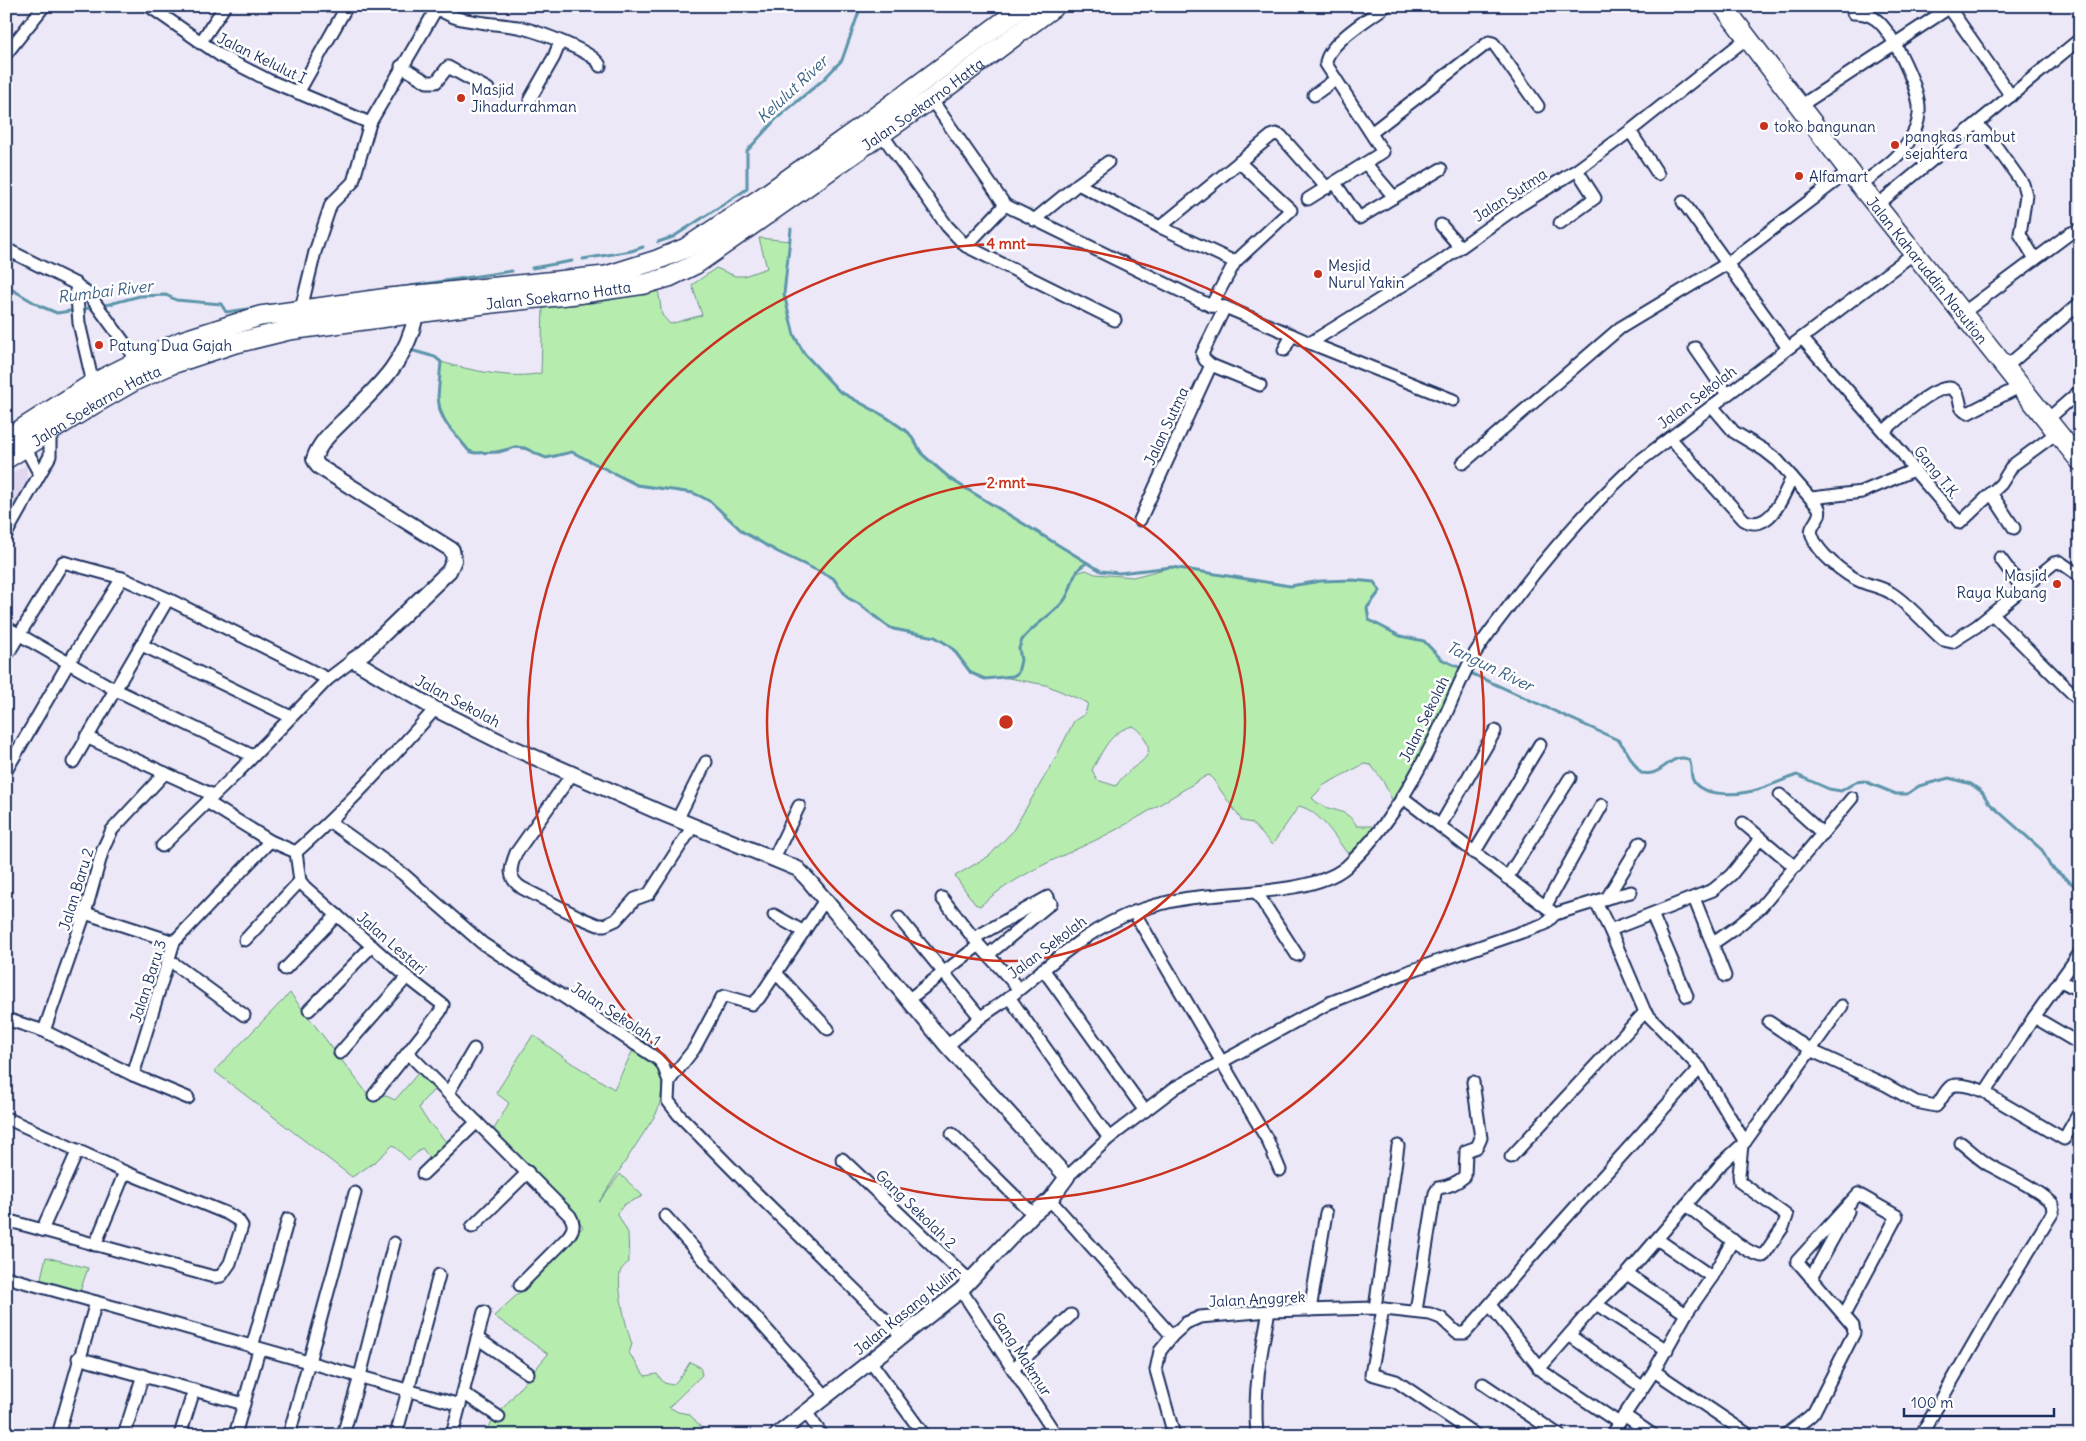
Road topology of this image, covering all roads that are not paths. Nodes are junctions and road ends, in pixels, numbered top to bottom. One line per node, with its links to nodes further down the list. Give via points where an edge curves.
1 (44, 6): 17 (street)
2 (225, 6): 15 (street)
3 (346, 6): 22 (street)
4 (1024, 6): 63 (main road, Jalan Soekarno Hatta, via 875,117 686,248 606,276)
5 (1386, 6): 20 (street, via 1329,51 1326,64)
6 (1722, 6): 12 (main road, Jalan Kaharuddin Nasution)
7 (152, 7): 15 (street, Jalan Kelulut I)
8 (437, 7): 14 (street, via 454,18 520,27); 18 (street)
9 (1052, 7): 26 (main road, Jalan Soekarno Hatta)
10 (1948, 7): 16 (street); 24 (street)
11 (1854, 13): 16 (street, via 1873,17)
12 (1747, 38): 28 (main road, Jalan Kaharuddin Nasution); 31 (street, Jalan Sutma)
13 (2080, 39): 24 (street)
14 (560, 42): 19 (street, via 595,58); 25 (street)
15 (200, 43): 22 (street, Jalan Kelulut I)
16 (1894, 44): 28 (street); 40 (street, via 1913,80 1919,118 1905,147 1892,162)
17 (6, 54)
18 (402, 66): 21 (street, via 427,82 436,82 448,67); 29 (street)
19 (600, 66)
20 (1336, 79): 23 (street); 33 (street)
21 (488, 89)
22 (298, 93): 29 (street, Jalan Kelulut I)
23 (1314, 95)
24 (2011, 96): 30 (street)
25 (530, 99)
26 (931, 99): 32 (main road, Jalan Soekarno Hatta); 46 (street)
27 (1538, 106): 33 (street, via 1497,48 1489,42)
28 (1800, 106): 40 (main road, Jalan Kaharuddin Nasution)
29 (370, 123): 65 (street, via 353,182 330,208)
30 (1977, 124): 47 (street); 57 (street, via 2023,184 2026,195 2020,234)
31 (1630, 131): 38 (street, Jalan Sutma); 39 (street)
32 (881, 133): 53 (street, via 947,226); 67 (main road, Jalan Soekarno Hatta, via 696,264 669,277 645,284)
33 (1371, 133): 36 (street, via 1383,152)
34 (1108, 162): 41 (street)
35 (1239, 162): 42 (street, via 1276,134); 51 (street); 58 (street, via 1291,210)
36 (1366, 164): 42 (street); 43 (street)
37 (1441, 169): 43 (street)
38 (1577, 170): 49 (street, via 1595,198); 54 (street, Jalan Sutma)
39 (1658, 174)
40 (1855, 178): 47 (main road, Jalan Kaharuddin Nasution); 59 (street)
41 (1078, 184): 48 (street); 51 (street)
42 (1331, 185): 43 (street, via 1360,218); 44 (street)
43 (1394, 196)
44 (1308, 199)
45 (1684, 202): 59 (street)
46 (1005, 206): 48 (street); 53 (street)
47 (1876, 206): 56 (main road, Jalan Kaharuddin Nasution)
48 (1034, 220): 62 (street)
49 (1560, 223)
50 (1441, 225): 54 (street)
51 (1160, 227): 58 (street)
52 (2080, 229): 57 (street)
53 (966, 246): 68 (street)
54 (1460, 247): 71 (street, Jalan Sutma)
55 (6, 249): 60 (street)
56 (1914, 253): 66 (main road, Jalan Kaharuddin Nasution); 70 (street, Jalan Sekolah)
57 (2035, 259): 66 (street)
58 (1235, 262): 62 (street)
59 (1728, 263): 73 (street); 94 (street, via 1620,328)
60 (76, 284): 77 (street, via 90,296); 83 (street)
61 (2080, 303): 78 (street)
62 (1211, 306): 64 (street)
63 (389, 307): 65 (main road, Jalan Soekarno Hatta); 67 (main road, Jalan Soekarno Hatta); 75 (main road, Jalan Soekarno Hatta, via 204,352)
64 (1226, 307): 69 (street); 76 (street, via 1202,354)
65 (301, 310): 75 (main road, Jalan Soekarno Hatta, via 260,316 182,340)
66 (1963, 313): 78 (main road, Jalan Kaharuddin Nasution)
67 (416, 314): 113 (street, via 413,331 399,361 374,391 326,437 314,459 318,466 452,550 454,560 449,571)
68 (1115, 320)
69 (1292, 335): 71 (street); 74 (street)
70 (1802, 338): 73 (street, Jalan Sekolah); 87 (street, Gang T.K.)
71 (1310, 343): 84 (street)
72 (1695, 348): 82 (street)
73 (1788, 348): 82 (street, Jalan Sekolah)
74 (1284, 350)
75 (168, 356): 77 (main road, Jalan Soekarno Hatta)
76 (1211, 365): 79 (street); 100 (street, Jalan Sutma)
77 (143, 368): 83 (main road, Jalan Soekarno Hatta)
78 (2006, 368): 80 (main road, Jalan Kaharuddin Nasution)
79 (1260, 385)
80 (2021, 386): 86 (main road, Jalan Kaharuddin Nasution); 87 (street, via 1968,413 1962,411 1955,390 1942,388 1925,397)
81 (2080, 391): 86 (street, Gang T.K.)
82 (1727, 394): 85 (street, Jalan Sekolah)
83 (89, 397): 88 (main road, Jalan Soekarno Hatta); 90 (main road, Jalan Soekarno Hatta)
84 (1453, 400)
85 (1712, 406): 89 (street, Jalan Sekolah); 97 (street, via 1734,432 1764,450)
86 (2053, 426): 93 (main road, Jalan Kaharuddin Nasution); 98 (street, Gang T.K., via 2013,465)
87 (1884, 431): 95 (street, Gang T.K.)
88 (50, 432): 91 (main road, Jalan Soekarno Hatta); 96 (street, via 50,456)
89 (1670, 438): 97 (street, via 1744,520 1753,525 1770,516); 131 (street, Jalan Sekolah, via 1601,496 1529,580 1472,658)
90 (6, 439)
91 (25, 447): 92 (main road, Jalan Soekarno Hatta); 96 (street)
92 (6, 459)
93 (2080, 460)
94 (1463, 463)
95 (1914, 470): 98 (street, Gang T.K., via 1960,523); 99 (street, via 1862,492)
96 (39, 473): 102 (street)
97 (1792, 477): 99 (street)
98 (1991, 493): 101 (street)
99 (1812, 498): 108 (street, via 1820,517 1811,533 1826,556 1861,582 1892,594 1943,640 1952,642)
100 (1140, 520)
101 (2014, 528)
102 (6, 534)
103 (2000, 558): 106 (street)
104 (2080, 576): 106 (street, via 2057,562)
105 (122, 578): 107 (street); 110 (street, via 63,562); 114 (street)
106 (2023, 589): 108 (street)
107 (168, 599): 111 (street); 115 (street)
108 (1992, 614): 117 (street)
109 (6, 627): 110 (street)
110 (20, 634): 112 (street); 114 (street)
111 (142, 645): 116 (street); 119 (street)
112 (6, 657)
113 (354, 660): 115 (street); 118 (street, Jalan Sekolah)
114 (68, 664): 116 (street); 126 (street)
115 (328, 679): 119 (street)
116 (114, 689): 121 (street); 123 (street)
117 (2080, 701)
118 (435, 709): 128 (street, Jalan Sekolah); 137 (street, via 380,772)
119 (291, 717): 123 (street)
120 (1495, 731): 140 (street)
121 (86, 737): 124 (street); 127 (street)
122 (1540, 744): 147 (street)
123 (253, 756): 132 (street)
124 (73, 762)
125 (706, 762): 136 (street)
126 (7, 769)
127 (165, 773): 132 (street); 160 (street, Jalan Baru 2, via 112,830 96,870)
128 (572, 774): 136 (street, Jalan Sekolah); 139 (street, via 516,853 510,876 522,888 582,918 605,924 616,920 635,899 649,894)
129 (1570, 778): 150 (street)
130 (1780, 795): 141 (street)
131 (1402, 797): 140 (street); 153 (street, Jalan Sekolah, via 1383,827 1343,869 1326,878)
132 (210, 798): 143 (street); 145 (street)
133 (1852, 798): 141 (street)
134 (1602, 805): 158 (street)
135 (799, 806): 148 (street)
136 (677, 820): 139 (street, Jalan Sekolah)
137 (330, 822): 146 (street); 208 (street, Jalan Sekolah 1, via 403,874 482,943 659,1060)
138 (1742, 823): 142 (street)
139 (693, 826): 148 (street, Jalan Sekolah)
140 (1440, 826): 147 (street)
141 (1823, 834): 149 (street)
142 (1760, 839): 149 (street); 155 (street, via 1731,875 1714,890)
143 (270, 841): 146 (street); 169 (street, Jalan Baru 3)
144 (1640, 842): 157 (street)
145 (162, 846)
146 (296, 852): 151 (street)
147 (1474, 854): 150 (street)
148 (774, 858): 156 (street, Jalan Sekolah, via 798,869)
149 (1795, 868): 171 (street, via 1761,907)
150 (1507, 878): 158 (street)
151 (300, 881): 163 (street, Jalan Lestari); 168 (street)
152 (1631, 892): 157 (street)
153 (1257, 893): 159 (street, Jalan Sekolah, via 1166,902); 175 (street)
154 (942, 898): 170 (street)
155 (1694, 898): 162 (street); 171 (street)
156 (825, 900): 167 (street); 188 (street, Jalan Sekolah)
157 (1601, 900): 161 (street); 166 (street)
158 (1546, 905): 161 (street)
159 (1134, 912): 178 (street, Jalan Sekolah, via 1107,923); 205 (street)
160 (85, 914): 169 (street); 198 (street, Jalan Baru 2)
161 (1556, 914): 205 (street, via 1545,924 1328,1003)
162 (1652, 914): 166 (street); 186 (street)
163 (337, 915): 172 (street, Jalan Lestari); 177 (street)
164 (774, 915): 167 (street)
165 (899, 918): 179 (street)
166 (1610, 930): 191 (street)
167 (804, 932): 180 (street)
168 (245, 940)
169 (174, 942): 176 (street, Jalan Baru 3)
170 (977, 942): 174 (street); 174 (street, via 1050,900); 179 (street)
171 (1712, 944): 181 (street)
172 (372, 946): 182 (street, Jalan Lestari); 190 (street)
173 (2080, 953): 183 (street)
174 (990, 954): 184 (street)
175 (1298, 955)
176 (170, 960): 192 (street); 207 (street, Jalan Baru 3)
177 (285, 969)
178 (1043, 969): 184 (street, Jalan Sekolah); 214 (street)
179 (944, 972): 188 (street); 194 (street)
180 (776, 973): 197 (street); 208 (street, via 752,1004 722,997 694,1049)
181 (1725, 976)
182 (407, 977): 203 (street); 204 (street, Jalan Lestari, via 444,1007)
183 (2061, 981): 185 (street); 193 (street)
184 (1019, 989): 187 (street, Jalan Sekolah)
185 (2080, 991)
186 (1687, 996)
187 (1009, 997): 194 (street, Jalan Sekolah); 219 (street)
188 (908, 1000): 200 (street, Jalan Sekolah)
189 (1842, 1006): 202 (street)
190 (309, 1010)
191 (1645, 1012): 206 (street); 224 (street)
192 (244, 1015)
193 (2034, 1017): 199 (street); 211 (street, via 1987,1089)
194 (980, 1018): 200 (street, Jalan Sekolah)
195 (6, 1019): 198 (street)
196 (1769, 1022): 202 (street)
197 (828, 1028)
198 (44, 1031): 207 (street)
199 (2080, 1044)
200 (947, 1046): 230 (street, Jalan Sekolah)
201 (474, 1049): 210 (street)
202 (1812, 1051): 211 (street, via 1928,1105 1936,1106 1949,1087 1956,1084); 220 (street)
203 (340, 1053)
204 (408, 1053): 210 (street); 212 (street)
205 (1222, 1063): 214 (street, via 1176,1088); 226 (street, via 1268,1141)
206 (1700, 1068): 220 (street); 255 (street)
207 (133, 1075): 213 (street)
208 (669, 1081): 265 (street, Jalan Sekolah 1, via 668,1101 679,1115)
209 (1473, 1082): 259 (street, via 1481,1138 1477,1146 1466,1151 1465,1176 1457,1183 1438,1188 1435,1194)
210 (448, 1093): 217 (street)
211 (1988, 1093): 215 (street, via 2064,1139)
212 (374, 1094)
213 (188, 1098)
214 (1145, 1111): 219 (street)
215 (2080, 1111)
216 (6, 1118): 223 (street)
217 (477, 1122): 228 (street); 229 (street)
218 (952, 1134): 236 (street)
219 (1109, 1138): 230 (street)
220 (1744, 1143): 234 (street); 243 (street, via 1740,1182 1787,1216 1762,1256)
221 (1961, 1143): 310 (street, via 1986,1164 2026,1183 2044,1196 2052,1203 2053,1212)
222 (1398, 1146): 256 (street)
223 (78, 1150): 227 (street); 241 (street)
224 (1511, 1158)
225 (842, 1159): 252 (street, Gang Sekolah 2)
226 (1280, 1170)
227 (124, 1172): 245 (street); 245 (street, via 238,1220 242,1226 241,1233 230,1263 221,1276 214,1277)
228 (528, 1172): 240 (street); 251 (street, via 574,1223 567,1238)
229 (424, 1174)
230 (1067, 1177): 233 (street, Jalan Kasang Kulim)
231 (355, 1193): 272 (street)
232 (1858, 1194): 250 (street); 250 (street, via 1797,1261); 263 (street, via 1897,1216)
233 (1050, 1200): 236 (street, Jalan Kasang Kulim); 266 (street)
234 (1686, 1205): 242 (street); 243 (street)
235 (1326, 1213): 257 (street)
236 (1032, 1214): 252 (street, Jalan Kasang Kulim)
237 (666, 1216): 284 (street)
238 (288, 1219): 268 (street)
239 (6, 1220): 241 (street)
240 (472, 1227)
241 (42, 1230): 245 (street)
242 (1657, 1238): 246 (street); 249 (street)
243 (1733, 1240): 249 (street)
244 (394, 1243): 278 (street)
245 (94, 1245)
246 (1627, 1274): 254 (street); 261 (street)
247 (440, 1276): 282 (street)
248 (6, 1277): 253 (street)
249 (1712, 1277): 261 (street)
250 (1812, 1278): 263 (street)
251 (520, 1285)
252 (965, 1285): 265 (street, Jalan Kasang Kulim); 274 (street, Gang Makmur)
253 (96, 1302): 268 (street); 270 (street)
254 (1596, 1304): 264 (street); 269 (street)
255 (1490, 1305): 259 (street, Jalan Anggrek, via 1461,1334 1441,1318); 273 (street)
256 (1379, 1309): 257 (street, Jalan Anggrek); 259 (street, Jalan Anggrek); 304 (street, via 1371,1374 1396,1381)
257 (1310, 1310): 258 (street, Jalan Anggrek)
258 (1269, 1311): 266 (street, Jalan Anggrek, via 1200,1317 1186,1323); 303 (street, via 1256,1392)
259 (1416, 1311)
260 (484, 1312): 267 (street)
261 (1686, 1314): 269 (street)
262 (1071, 1315): 274 (street)
263 (1844, 1315): 309 (street, via 1853,1326 1854,1333 1846,1353 1814,1412 1807,1421 1793,1427)
264 (1569, 1335): 273 (street); 280 (street)
265 (902, 1336): 271 (street, Jalan Kasang Kulim)
266 (1172, 1336): 302 (street, Jalan Anggrek, via 1160,1351 1156,1370)
267 (477, 1338): 276 (street); 283 (street)
268 (256, 1349): 272 (street); 285 (street)
269 (1667, 1350): 275 (street)
270 (78, 1358): 277 (street); 290 (street)
271 (870, 1361): 284 (street, Jalan Kasang Kulim); 300 (street)
272 (309, 1363): 278 (street); 294 (street)
273 (1539, 1368): 289 (street)
274 (1014, 1369): 301 (street, Gang Makmur)
275 (1654, 1371): 280 (street); 308 (street)
276 (528, 1373)
277 (143, 1375): 281 (street); 291 (street)
278 (360, 1376): 282 (street); 295 (street)
279 (1483, 1384): 305 (street)
280 (1642, 1388): 289 (street)
281 (194, 1390): 285 (street); 292 (street)
282 (408, 1390): 286 (street); 296 (street)
283 (463, 1393): 286 (street); 288 (street)
284 (825, 1395): 287 (street, Jalan Kasang Kulim)
285 (244, 1404): 293 (street)
286 (460, 1405): 297 (street)
287 (806, 1412): 298 (street, Jalan Kasang Kulim); 299 (street)
288 (498, 1417)
289 (1621, 1419): 306 (street); 307 (street)
290 (58, 1435)
291 (124, 1435)
292 (180, 1435)
293 (235, 1435)
294 (289, 1435)
295 (343, 1435)
296 (396, 1435)
297 (452, 1435)
298 (777, 1435)
299 (822, 1435)
300 (924, 1435)
301 (1056, 1435)
302 (1174, 1435)
303 (1257, 1435)
304 (1476, 1435)
305 (1558, 1435)
306 (1611, 1435)
307 (1653, 1435)
308 (1749, 1435)
309 (1786, 1435)
310 (1921, 1435)

